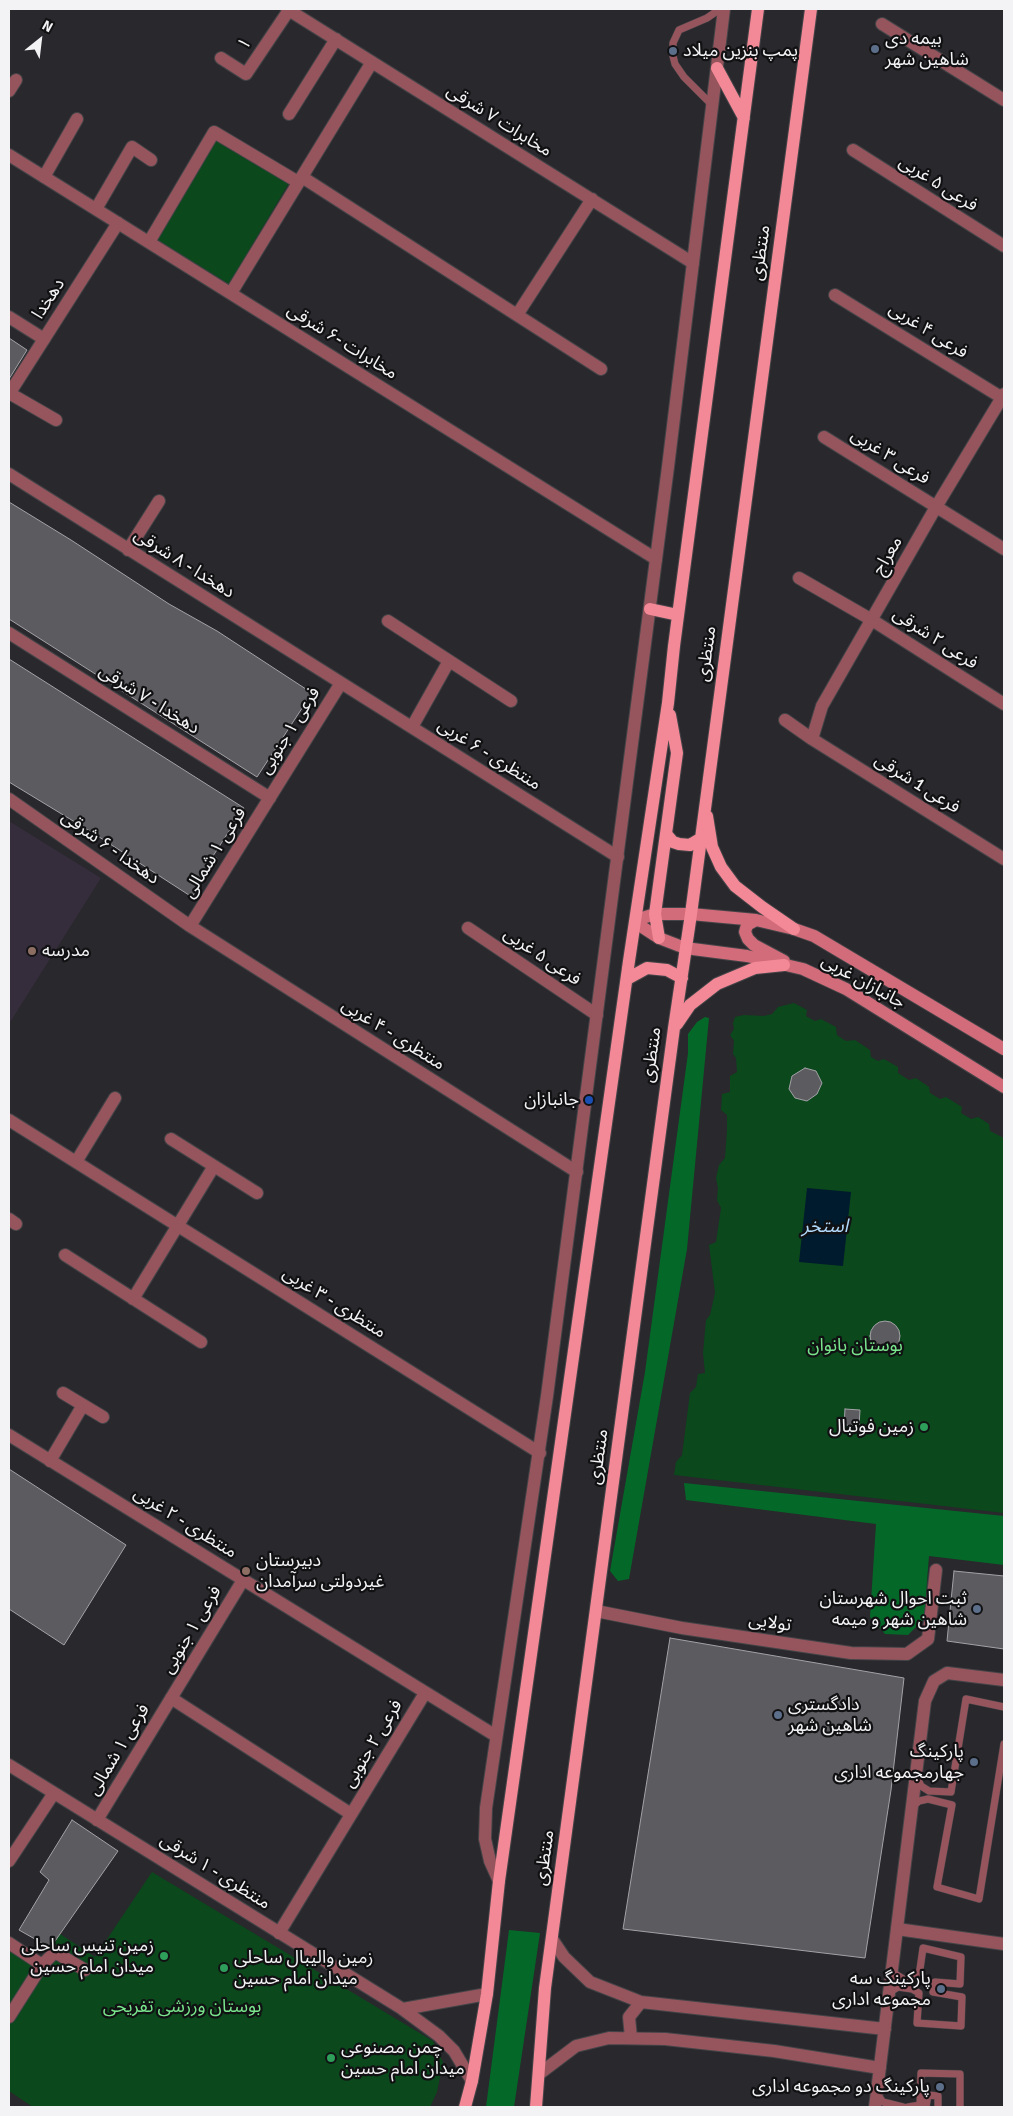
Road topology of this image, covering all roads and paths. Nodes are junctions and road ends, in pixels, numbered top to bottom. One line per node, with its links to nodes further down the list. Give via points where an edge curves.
1 (288, 9): 7 (street, مخابرات ۷ شرقی); 8 (street, ۱, via 246,74)
2 (720, 9): 14 (lane, via 679,30 673,43 675,64)
3 (724, 9): 10 (street, منتظری)
4 (758, 9): 16 (main road, منتظری)
5 (811, 9): 61 (main road, منتظری)
6 (882, 24): 13 (street)
7 (336, 39): 9 (street, مخابرات ۷ شرقی); 15 (street)
8 (221, 58)
9 (372, 62): 22 (street); 23 (street, مخابرات ۷ شرقی)
10 (717, 68): 14 (street, منتظری); 16 (main road)
11 (16, 80): 12 (street)
12 (9, 91)
13 (1004, 100)
14 (712, 105): 28 (street, منتظری)
15 (289, 114)
16 (744, 118): 47 (main road, منتظری)
17 (77, 119): 21 (street)
18 (853, 150): 27 (street, فرعی ۵ غربی)
19 (9, 155): 21 (street, مخابرات -۶ شرقی)
20 (151, 160): 24 (street, via 132,147)
21 (44, 177): 24 (street, مخابرات -۶ شرقی)
22 (300, 179): 26 (street, via 214,132); 29 (street); 31 (street)
23 (592, 199): 28 (street, مخابرات ۷ شرقی); 31 (street)
24 (96, 209): 25 (street, مخابرات -۶ شرقی)
25 (118, 223): 26 (street, مخابرات -۶ شرقی); 33 (street, دهخدا)
26 (149, 242): 29 (street, مخابرات -۶ شرقی)
27 (1004, 246)
28 (693, 262): 44 (street, منتظری)
29 (231, 293): 44 (street, مخابرات -۶ شرقی)
30 (835, 295): 36 (street, فرعی ۴ غربی)
31 (517, 315): 34 (street)
32 (9, 317): 33 (street)
33 (44, 339): 35 (street, دهخدا)
34 (601, 369)
35 (9, 393): 37 (street)
36 (1004, 397): 41 (street, معراج)
37 (56, 420)
38 (824, 437): 41 (street, فرعی ۳ غربی)
39 (9, 474): 43 (street, دهخدا - ۸ شرقی)
40 (160, 501): 43 (street)
41 (936, 507): 42 (street, فرعی ۳ غربی); 48 (street, معراج)
42 (1004, 548)
43 (128, 550): 52 (street, دهخدا - ۸ شرقی)
44 (656, 559): 46 (street, منتظری)
45 (799, 578): 48 (street, فرعی ۲ شرقی)
46 (650, 609): 47 (main road); 64 (street, منتظری)
47 (678, 615): 54 (main road, منتظری)
48 (872, 620): 55 (street, فرعی ۲ شرقی); 58 (street, معراج, via 822,706)
49 (388, 621): 51 (street)
50 (9, 633): 59 (street, دهخدا - ۷ شرقی)
51 (449, 661): 53 (street); 57 (street)
52 (341, 683): 57 (street, منتظری - ۶ غربی); 59 (street, فرعی ۱ جنوبی)
53 (511, 702)
54 (668, 703): 62 (main road, via 677,753); 69 (main road, منتظری)
55 (1004, 704)
56 (785, 720): 58 (street, فرعی 1 شرقی)
57 (412, 727): 64 (street, منتظری - ۶ غربی)
58 (812, 739): 65 (street, فرعی 1 شرقی)
59 (270, 798): 70 (street, فرعی ۱ شمالی)
60 (9, 799): 70 (street, دهخدا - ۶ شرقی)
61 (705, 803): 63 (main road, منتظری); 72 (main road, via 712,847 720,867 735,886)
62 (666, 834): 63 (main road, via 679,844 690,845); 66 (main road)
63 (700, 839): 67 (main road, منتظری)
64 (618, 856): 79 (street, منتظری)
65 (1004, 859)
66 (655, 914): 67 (main road, جانبازان غربی); 69 (main road, جانبازان غربی); 73 (main road)
67 (691, 914): 68 (main road, جانبازان غربی); 74 (main road, منتظری)
68 (756, 920): 72 (main road, جانبازان غربی); 76 (main road, via 747,925 748,939)
69 (636, 922): 73 (main road, جانبازان غربی); 77 (main road, منتظری)
70 (190, 926): 88 (street, منتظری - ۴ غربی)
71 (468, 928): 79 (street, فرعی ۵ غربی)
72 (794, 929): 81 (main road, جانبازان غربی, via 814,936)
73 (659, 938): 74 (main road, جانبازان غربی)
74 (685, 948): 75 (main road, جانبازان غربی); 78 (main road, منتظری)
75 (784, 965): 76 (main road, جانبازان غربی); 80 (main road, via 755,968 717,984 690,1005)
76 (803, 969): 82 (main road, جانبازان غربی, via 846,988)
77 (627, 978): 78 (main road, via 647,968 667,970); 116 (main road, منتظری)
78 (682, 978): 80 (main road, منتظری)
79 (597, 1015): 88 (street, منتظری)
80 (674, 1028): 102 (main road, منتظری)
81 (1004, 1049)
82 (1004, 1087)
83 (115, 1098): 86 (street)
84 (9, 1120): 86 (street, منتظری - ۳ غربی)
85 (171, 1139): 87 (street)
86 (76, 1162): 90 (street, منتظری - ۳ غربی)
87 (214, 1166): 89 (street); 90 (street)
88 (577, 1172): 98 (street, منتظری)
89 (257, 1193)
90 (178, 1226): 92 (street); 98 (street, منتظری - ۳ غربی)
91 (65, 1255): 92 (street)
92 (133, 1299): 93 (street)
93 (201, 1342)
94 (63, 1393): 95 (street)
95 (83, 1405): 96 (street); 99 (street)
96 (103, 1417)
97 (9, 1435): 99 (street, منتظری - ۲ غربی)
98 (540, 1453): 107 (street, منتظری)
99 (50, 1461): 101 (street, منتظری - ۲ غربی)
100 (936, 1570): 102 (street, تولایی, via 928,1639 907,1654 851,1652 682,1628)
101 (243, 1580): 104 (street, منتظری - ۲ غربی); 105 (street, فرعی ۱ جنوبی)
102 (596, 1611): 119 (main road, منتظری)
103 (1004, 1680): 110 (street, via 946,1673 934,1681 925,1700)
104 (425, 1693): 107 (street, منتظری - ۲ غربی); 113 (street, فرعی ۲ جنوبی)
105 (171, 1698): 113 (street); 114 (street, فرعی ۱ شمالی)
106 (1004, 1707): 110 (lane, via 966,1699 951,1792 930,1791 921,1786)
107 (496, 1736): 116 (street, منتظری, via 485,1839)
108 (1004, 1744): 112 (lane, via 979,1899 937,1887 952,1805 928,1799)
109 (9, 1764): 111 (street, منتظری - ۱ شرقی)
110 (916, 1774): 112 (street)
111 (54, 1793): 114 (street, منتظری - ۱ شرقی); 115 (street)
112 (912, 1807): 117 (street)
113 (351, 1814): 118 (street, فرعی ۲ جنوبی)
114 (98, 1820): 118 (street, منتظری - ۱ شرقی)
115 (9, 1861)
116 (499, 1881): 126 (main road, منتظری)
117 (897, 1929): 121 (street); 124 (street)
118 (279, 1932): 128 (street, منتظری - ۱ شرقی)
119 (552, 1940): 127 (street, via 564,1957 590,1982); 133 (main road, منتظری)
120 (9, 1943): 122 (street)
121 (1004, 1944)
122 (42, 1965): 123 (street, via 55,1952); 129 (street)
123 (85, 1970)
124 (892, 1972): 125 (street); 125 (lane, via 905,1980 919,1976 923,1948 960,1957 960,1984 935,1982 933,1992 962,1997 961,2026 918,2023 919,1993 898,1987)
125 (889, 1993): 130 (street)
126 (487, 1994): 128 (street); 134 (main road, منتظری)
127 (641, 2002): 130 (street); 131 (street, via 629,2017)
128 (403, 2009): 134 (street, منتظری - ۱ شرقی, via 454,2051)
129 (9, 2017)
130 (885, 2029): 132 (street)
131 (630, 2038): 132 (street, via 774,2051); 133 (street, via 609,2038 576,2046)
132 (880, 2068): 135 (street)
133 (539, 2074): 137 (main road, منتظری)
134 (472, 2080): 136 (main road, منتظری)
135 (877, 2094): 138 (street); 139 (lane, via 883,2102)
136 (465, 2107)
137 (536, 2107)
138 (875, 2107)
139 (903, 2107)
140 (908, 2107): 143 (lane, via 920,2105 921,2073 960,2074)
141 (926, 2107): 142 (lane, via 928,2095 938,2096)
142 (938, 2107)
143 (960, 2107)

